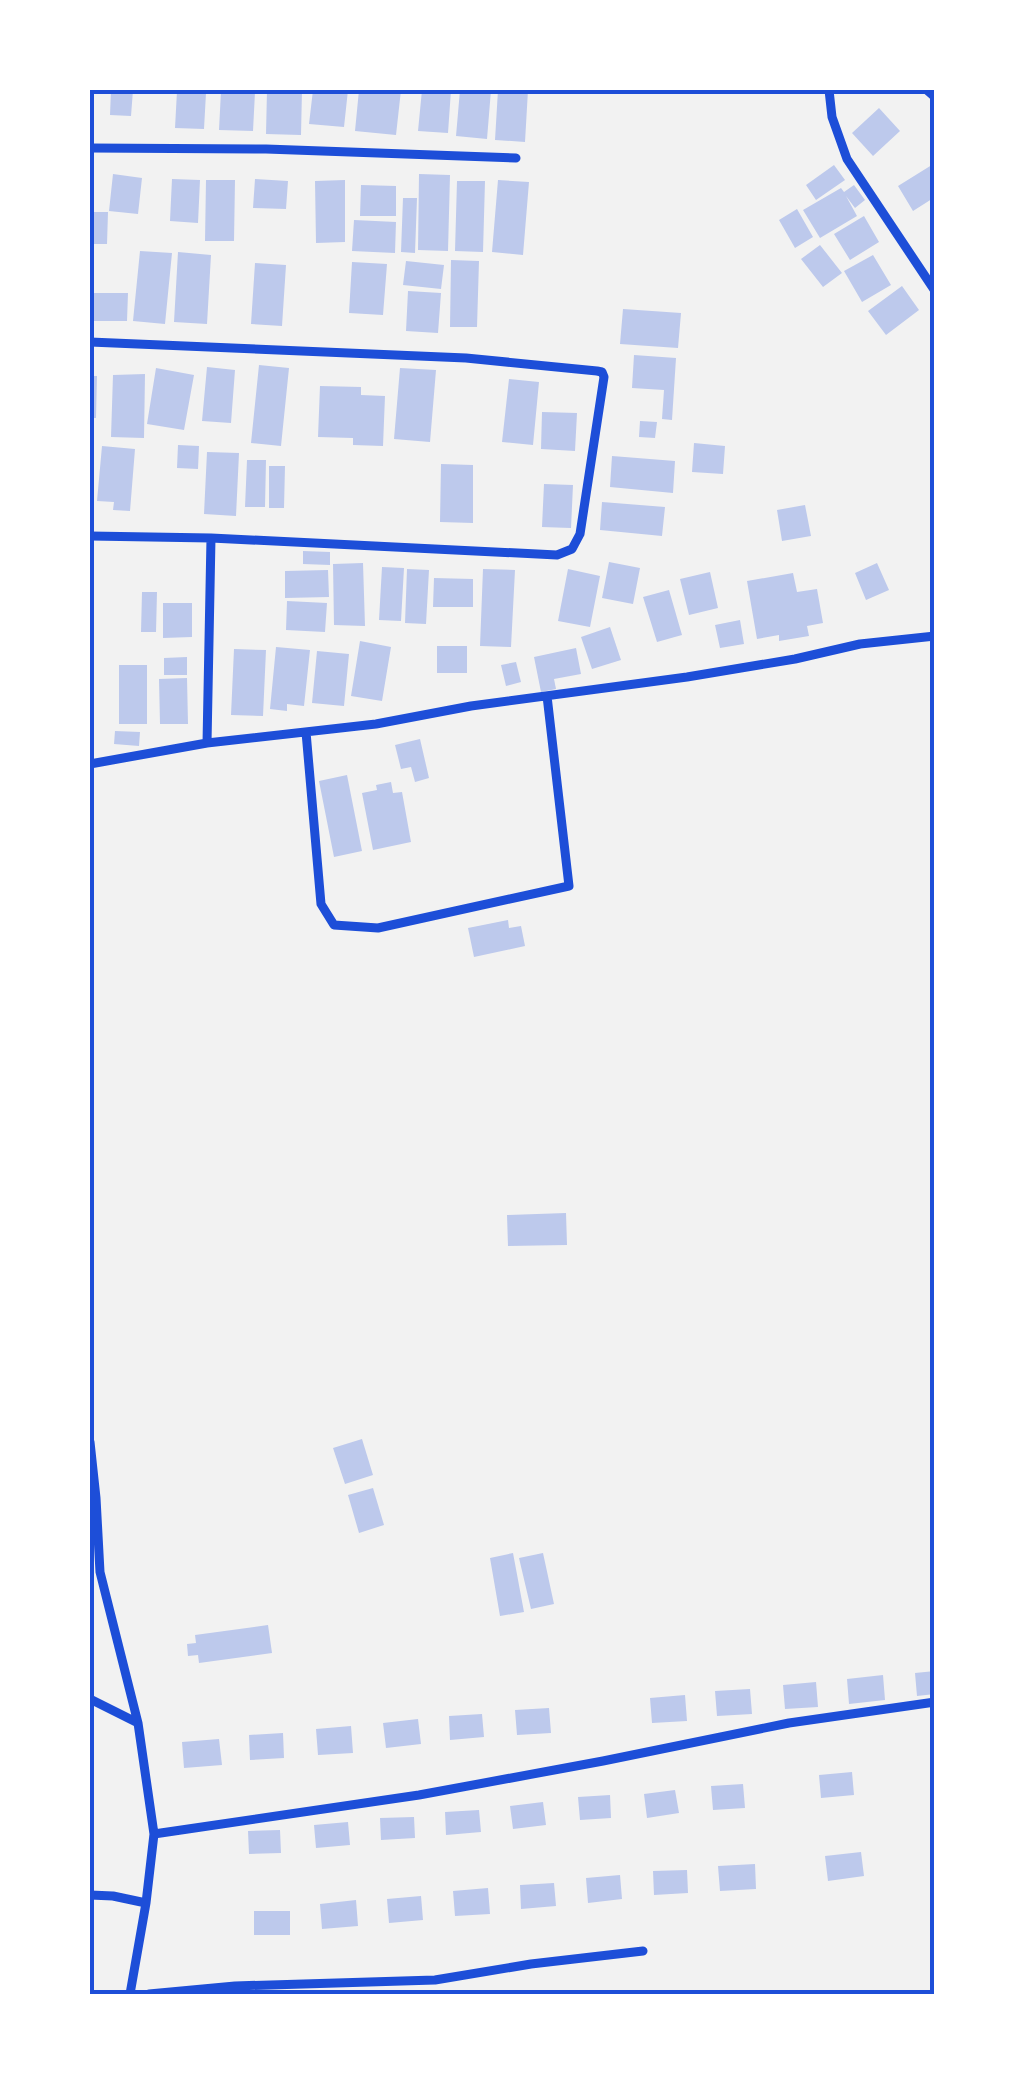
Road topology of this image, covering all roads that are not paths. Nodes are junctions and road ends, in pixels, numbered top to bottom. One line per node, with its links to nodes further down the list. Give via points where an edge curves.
1 (830, 90): 6 (street, via 847,159)
2 (927, 90): 3 (street)
3 (935, 97)
4 (90, 148): 5 (street)
5 (516, 158)
6 (935, 291)
7 (90, 342): 9 (street, via 466,358 602,372 580,534 572,549 557,555)
8 (90, 536): 9 (street)
9 (211, 538): 13 (street)
10 (935, 636): 11 (street)
11 (547, 696): 12 (street); 12 (street, via 569,886 378,928 334,925 321,904)
12 (306, 732): 13 (street)
13 (207, 743): 14 (street)
14 (90, 764)
15 (90, 1442): 16 (street)
16 (95, 1572): 19 (street)
17 (90, 1699): 19 (street)
18 (935, 1702): 20 (street, via 789,1723 419,1795)
19 (138, 1723): 20 (street)
20 (154, 1834): 22 (street)
21 (90, 1895): 22 (street)
22 (146, 1903): 25 (street)
23 (643, 1951): 24 (street)
24 (435, 1980): 26 (street); 27 (street)
25 (130, 1994)
26 (149, 1994)
27 (436, 1994)

